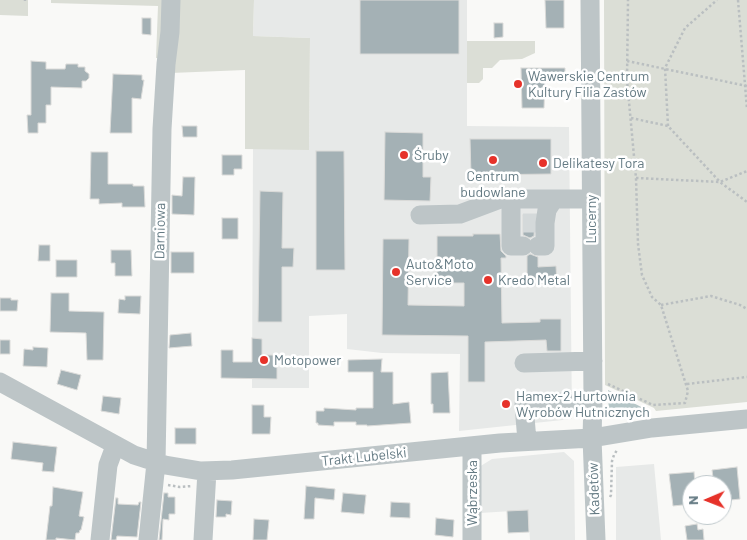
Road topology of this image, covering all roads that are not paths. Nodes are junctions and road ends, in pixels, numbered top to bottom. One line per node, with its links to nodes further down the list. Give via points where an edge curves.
1 (171, 0): 16 (street, Darniowa, via 162,129)
2 (590, 0): 5 (street, Lucerny)
3 (511, 199): 4 (street); 4 (street, via 529,232); 6 (street, via 500,199 460,214)
4 (554, 199): 5 (street)
5 (591, 199): 7 (street, Lucerny)
6 (420, 215)
7 (593, 361): 8 (street); 10 (street, Lucerny)
8 (524, 363)
9 (0, 382): 14 (street, Trakt Lubelski)
10 (593, 400): 12 (street, Lucerny); 13 (street, via 524,405)
11 (747, 419): 12 (street, Trakt Lubelski, via 652,428)
12 (592, 438): 13 (street, Trakt Lubelski); 22 (street, Kadetów)
13 (527, 441): 15 (street, Trakt Lubelski)
14 (115, 446): 16 (street, Trakt Lubelski); 18 (street, via 108,464)
15 (472, 446): 17 (street, Trakt Lubelski); 21 (street, Wąbrzeska)
16 (156, 463): 17 (street, Trakt Lubelski); 19 (street, Darniowa)
17 (207, 471): 20 (street)
18 (100, 540)
19 (148, 540)
20 (203, 540)
21 (472, 540)
22 (596, 540)

